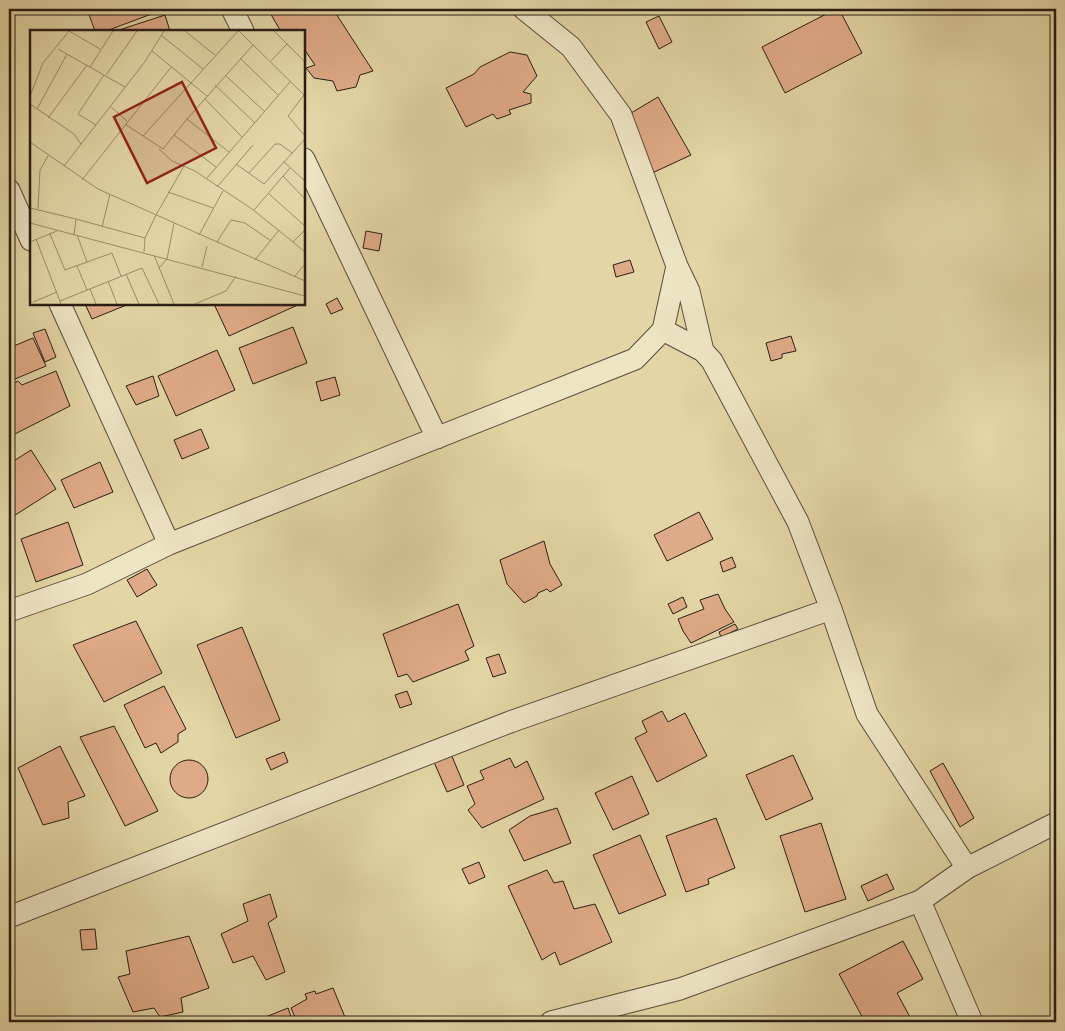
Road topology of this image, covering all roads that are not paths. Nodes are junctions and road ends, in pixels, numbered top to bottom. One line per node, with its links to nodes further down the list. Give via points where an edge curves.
1 (232, 9): 3 (street)
2 (524, 9): 7 (street, via 571,47 621,115)
3 (242, 30)
4 (305, 161): 11 (street)
5 (9, 190): 6 (street)
6 (30, 238)
7 (677, 266): 9 (street); 10 (street, via 689,291)
8 (60, 305): 12 (street)
9 (663, 330): 10 (street); 11 (street, via 635,359)
10 (703, 351): 13 (street, via 712,362 798,522)
11 (437, 438): 12 (street)
12 (169, 544): 14 (street, via 87,584)
13 (831, 609): 16 (street, via 867,714); 18 (street, via 510,722)
14 (9, 611)
15 (1056, 823): 16 (street)
16 (968, 868): 17 (street)
17 (920, 900): 19 (street, via 680,989); 20 (street)
18 (9, 917)
19 (551, 1022)
20 (972, 1022)

